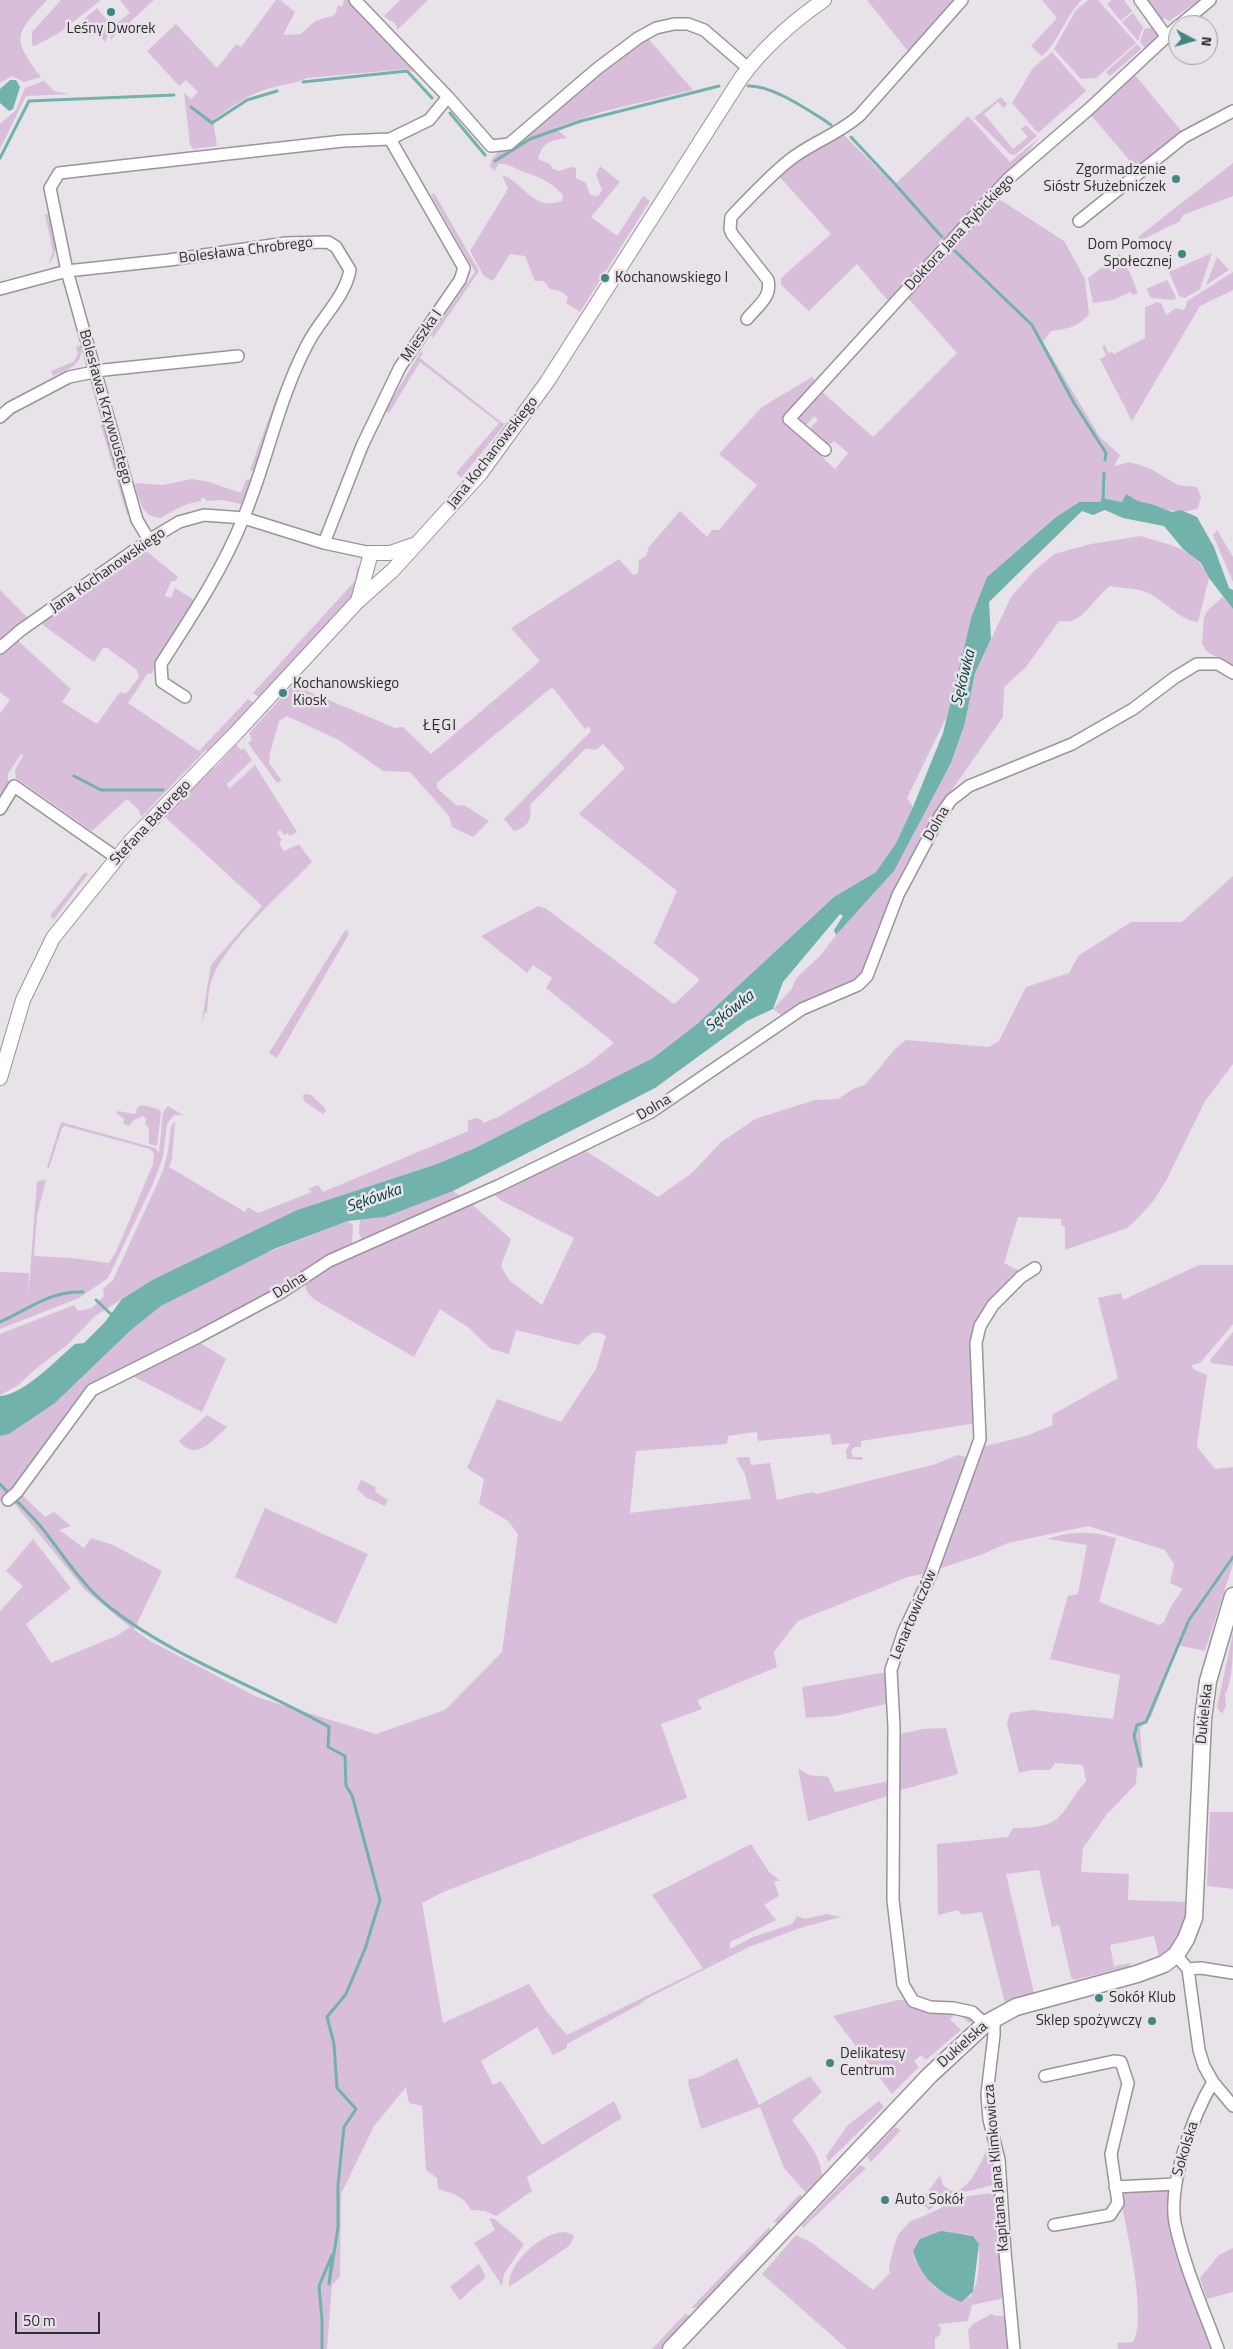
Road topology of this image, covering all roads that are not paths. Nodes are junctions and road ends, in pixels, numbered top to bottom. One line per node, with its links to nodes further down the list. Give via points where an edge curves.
1 (355, 0): 9 (street)
2 (824, 0): 8 (street, Jana Kochanowskiego, via 786,28)
3 (962, 0): 15 (street, via 860,115 846,127 793,157 731,217 732,234 768,280 770,288 768,296)
4 (1140, 0): 7 (street)
5 (1210, 0): 6 (street, Doktora Jana Rybickiego)
6 (1192, 15)
7 (1166, 36): 19 (street, Doktora Jana Rybickiego, via 1108,92 1008,179 789,419)
8 (748, 68): 9 (street, via 704,30 688,24 656,28 598,68 509,144 500,147 491,146); 23 (street, Jana Kochanowskiego, via 530,407 476,479)
9 (448, 97): 11 (street, via 429,120)
10 (1233, 111): 12 (street, via 1184,137)
11 (390, 139): 13 (street, via 343,141 59,173 50,188); 22 (street, Mieszka I, via 464,268 460,280 400,367 362,446)
12 (1079, 221)
13 (67, 271): 14 (street); 17 (street, Bolesława Krzywoustego); 20 (street, Bolesława Chrobrego, via 286,243 328,242 336,247 350,270 349,276 307,344 280,410)
14 (0, 289)
15 (747, 318)
16 (238, 356): 17 (street)
17 (94, 372): 18 (street, via 69,377 10,408); 21 (street, Bolesława Krzywoustego, via 137,520)
18 (0, 417)
19 (826, 450)
20 (244, 518): 21 (street, Jana Kochanowskiego, via 204,515 179,522); 22 (street, Jana Kochanowskiego); 29 (street, via 221,566 161,664 162,682)
21 (149, 540): 27 (street, Jana Kochanowskiego)
22 (324, 543): 24 (street, Jana Kochanowskiego)
23 (414, 545): 24 (street, Jana Kochanowskiego, via 390,553); 25 (street, Stefana Batorego)
24 (377, 553): 25 (street); 26 (street, Stefana Batorego)
25 (393, 570): 26 (street, Stefana Batorego)
26 (357, 602): 31 (street, Stefana Batorego)
27 (0, 648)
28 (1233, 673): 34 (street, Dolna, via 1218,664 1197,664 1134,709 1072,744 969,786 951,800 940,816 898,895 867,976 858,985 802,1009 651,1112 498,1186 329,1261 282,1292 92,1390)
29 (185, 696)
30 (0, 809): 31 (street, via 14,786)
31 (116, 858): 32 (street, Stefana Batorego, via 53,938 22,1000)
32 (0, 1078)
33 (1035, 1268): 39 (street, Lenartowiczów, via 993,1305 980,1326 976,1343 980,1439 931,1574 904,1631 891,1670 894,1727 893,1900 903,1984 913,2001 930,2007 972,2012)
34 (8, 1500)
35 (1233, 1596): 36 (main road, Dukielska, via 1208,1681 1203,1719 1194,1918 1186,1940)
36 (1176, 1954): 37 (street); 39 (main road, Dukielska, via 1164,1964 1137,1974 1046,1997)
37 (1188, 1969): 38 (street); 41 (street, via 1199,2051)
38 (1233, 1973)
39 (989, 2021): 46 (main road, Dukielska, via 930,2075); 47 (street, Kapitana Jana Klimkowicza, via 994,2035 987,2094 989,2119 999,2160)
40 (1044, 2076): 44 (street, via 1114,2061 1123,2063 1128,2083 1111,2154)
41 (1213, 2082): 42 (street); 43 (street, Sokolska, via 1200,2103)
42 (1233, 2106)
43 (1176, 2184): 44 (street); 48 (street, Sokolska, via 1175,2222)
44 (1115, 2187): 45 (street, via 1118,2203 1110,2215)
45 (1054, 2225)
46 (671, 2349)
47 (1014, 2349)
48 (1218, 2349)

